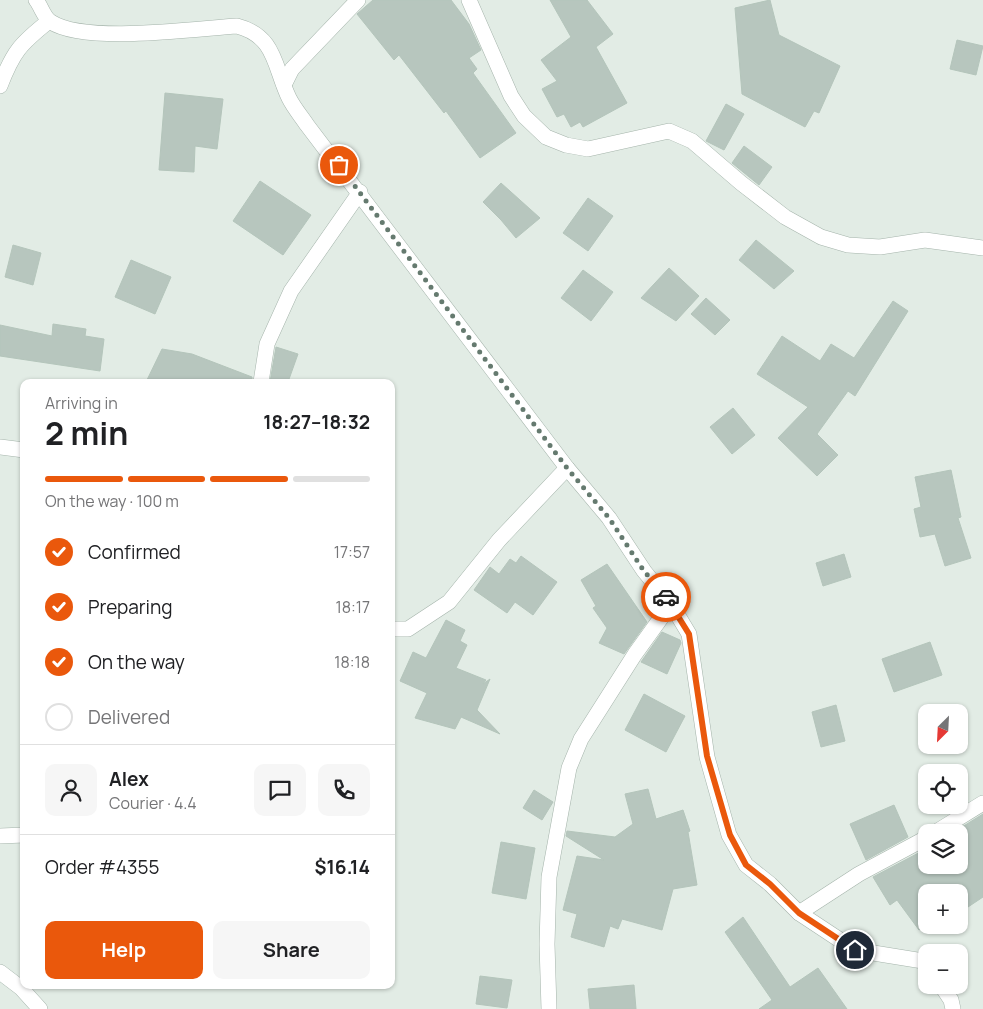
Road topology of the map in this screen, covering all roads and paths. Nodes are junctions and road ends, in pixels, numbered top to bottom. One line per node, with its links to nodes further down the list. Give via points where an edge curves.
1 (36, 0): 4 (street)
2 (358, 0): 5 (street, via 292,69)
3 (469, 0): 8 (street, via 512,96 524,116 546,136 566,145 588,149 669,131 692,141 785,217 821,236 848,245 880,247 925,240)
4 (49, 21): 5 (street, via 71,31 96,35 237,26 252,30 269,47); 6 (street, via 24,41 10,59)
5 (284, 85): 7 (street, via 307,125)
6 (0, 86)
7 (360, 192): 9 (street, via 291,291 267,344); 12 (street)
8 (983, 248)
9 (261, 379)
10 (0, 446): 11 (street)
11 (20, 449)
12 (567, 468): 13 (street, via 609,518 644,571); 14 (street, via 499,540 449,602 408,629)
13 (671, 604): 20 (street, via 689,634 707,756 730,835 746,865); 27 (street, via 581,739 569,768 549,877)
14 (395, 629)
15 (983, 803): 16 (street)
16 (949, 824)
17 (20, 835): 18 (street)
18 (0, 836)
19 (918, 842): 20 (street, via 859,874)
20 (799, 913): 21 (street, via 855,950)
21 (918, 960)
22 (0, 972): 23 (street)
23 (20, 987)
24 (22, 989): 26 (street)
25 (947, 994): 28 (street)
26 (40, 1009)
27 (549, 1009)
28 (953, 1009)

